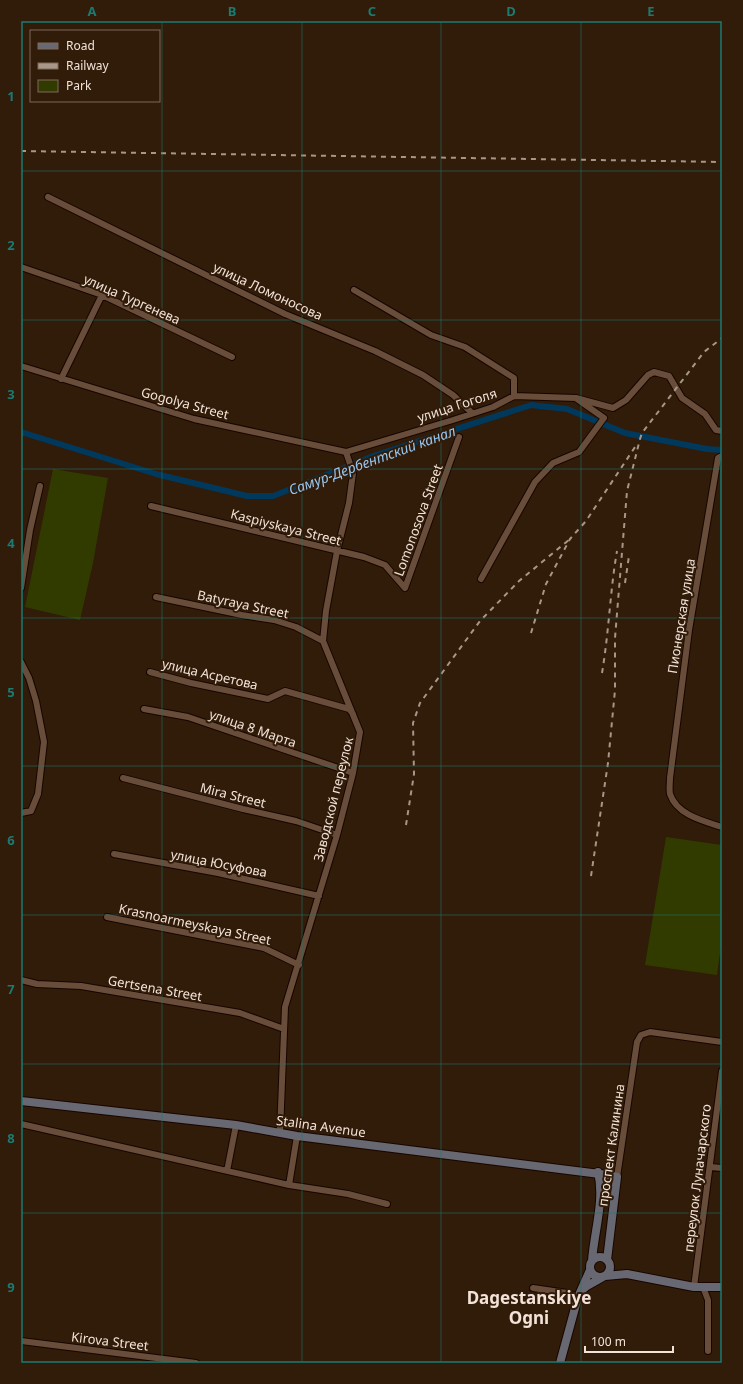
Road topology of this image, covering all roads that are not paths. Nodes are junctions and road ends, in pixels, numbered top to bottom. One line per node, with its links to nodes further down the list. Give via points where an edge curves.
1 (48, 197): 10 (street, улица Ломоносова, via 285,314 382,354 424,375)
2 (21, 267): 4 (street, улица Тургенева)
3 (354, 290): 8 (street, via 431,335 465,347 492,363 514,378)
4 (102, 295): 5 (street, улица Тургенева); 7 (street)
5 (232, 357)
6 (21, 366): 7 (street, Gogolya Street)
7 (61, 379): 13 (street, Gogolya Street, via 194,419)
8 (514, 396): 9 (street, улица Гоголя); 10 (street, улица Гоголя, via 493,407)
9 (576, 398): 11 (street, улица Гоголя, via 612,408 626,400 648,375 654,372 669,376 682,398 705,414 716,430); 18 (street, via 604,418 579,452 553,463 535,482)
10 (472, 413): 13 (street, улица Гоголя)
11 (722, 431)
12 (460, 437): 20 (street, Lomonosova Street)
13 (348, 454): 17 (street, Заводской переулок, via 353,469 349,503)
14 (720, 457): 30 (street, Пионерская улица, via 689,630 670,793 676,806 697,819)
15 (40, 486): 19 (street)
16 (151, 506): 17 (street, Kaspiyskaya Street)
17 (337, 551): 20 (street, Kaspiyskaya Street, via 385,565); 22 (street, Заводской переулок)
18 (481, 579)
19 (21, 588)
20 (405, 588)
21 (156, 597): 22 (street, Batyraya Street, via 274,620 296,627)
22 (323, 641): 26 (street, Заводской переулок)
23 (21, 662): 29 (street, via 36,702 44,742 38,794 31,811)
24 (150, 672): 26 (street, улица Асретова, via 268,699 285,691 349,709)
25 (144, 709): 27 (street, улица 8 Марта, via 188,717)
26 (354, 714): 27 (street, Заводской переулок, via 360,732)
27 (353, 773): 31 (street, Заводской переулок)
28 (123, 778): 31 (street, Mira Street, via 296,821)
29 (21, 813)
30 (722, 827)
31 (337, 835): 33 (street, Заводской переулок)
32 (114, 854): 33 (street, улица Юсуфова)
33 (319, 896): 35 (street, Заводской переулок)
34 (107, 917): 35 (street, Krasnoarmeyskaya Street, via 264,948)
35 (299, 965): 37 (street, Заводской переулок, via 285,1007)
36 (21, 980): 37 (street, Gertsena Street, via 37,984 81,986 240,1013)
37 (284, 1029): 43 (street, Заводской переулок)
38 (722, 1042): 49 (street, проспект Калинина, via 650,1032 641,1035 637,1042)
39 (722, 1071): 45 (street, переулок Луначарского)
40 (21, 1100): 42 (street, Stalina Avenue)
41 (21, 1124): 47 (street)
42 (236, 1125): 43 (street, Stalina Avenue); 47 (street)
43 (280, 1132): 44 (street, Stalina Avenue)
44 (297, 1136): 48 (street, Stalina Avenue); 50 (street)
45 (710, 1167): 46 (street); 57 (street, переулок Луначарского)
46 (722, 1168)
47 (227, 1171): 50 (street)
48 (598, 1172): 49 (street, Stalina Avenue); 52 (street, via 601,1183)
49 (617, 1177): 53 (street, проспект Калинина)
50 (289, 1185): 51 (street, via 348,1194)
51 (387, 1204)
52 (592, 1260): 53 (street, via 601,1257); 54 (street)
53 (608, 1261): 55 (street); 56 (street, via 609,1270)
54 (590, 1270): 56 (street, via 596,1277); 61 (street)
55 (626, 1274): 56 (street); 57 (street)
56 (604, 1276): 61 (street)
57 (694, 1287): 58 (street)
58 (703, 1287): 59 (street); 63 (street, via 708,1300)
59 (722, 1287)
60 (533, 1288): 61 (street)
61 (579, 1294): 65 (street)
62 (21, 1341): 64 (street, Kirova Street)
63 (708, 1351)
64 (196, 1363)
65 (560, 1363)

